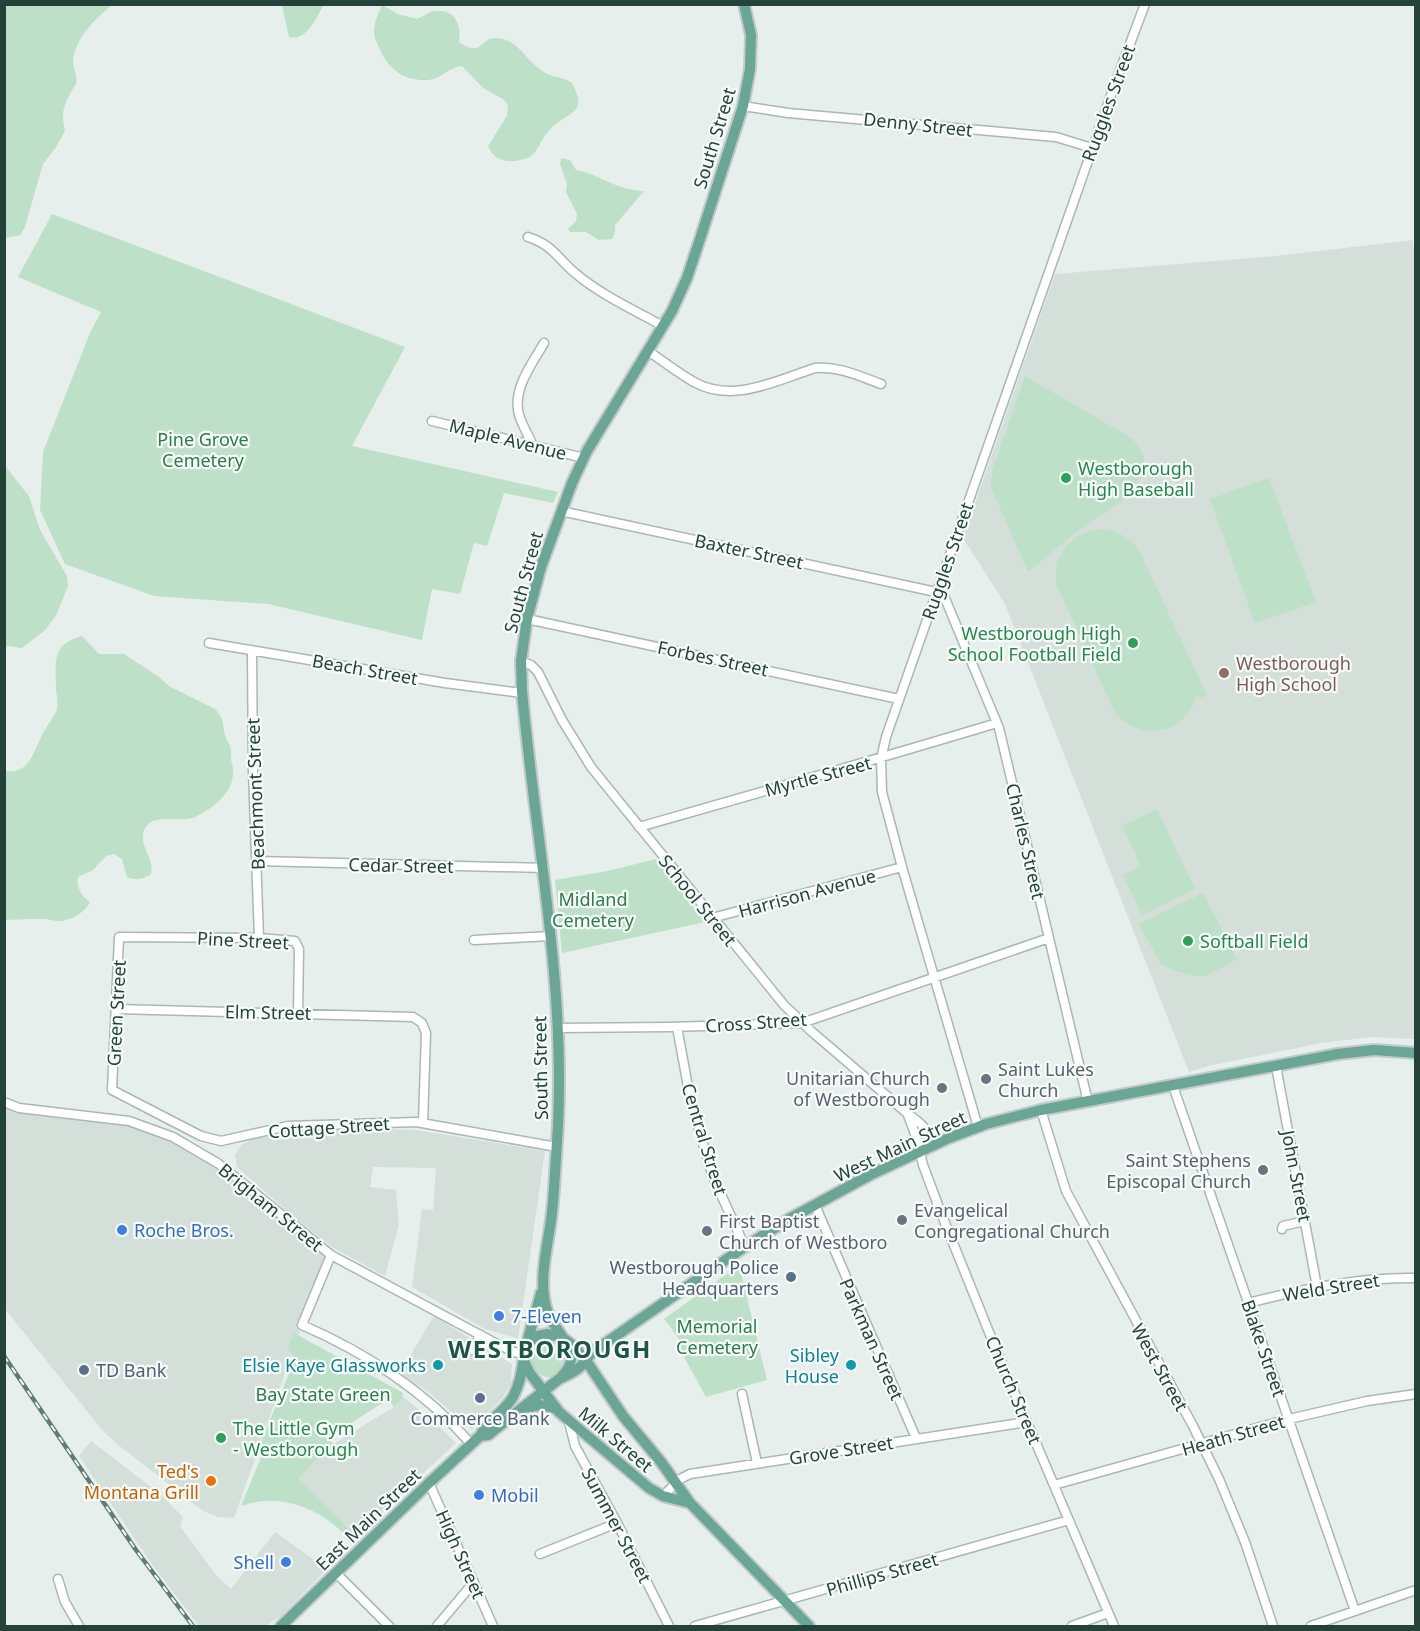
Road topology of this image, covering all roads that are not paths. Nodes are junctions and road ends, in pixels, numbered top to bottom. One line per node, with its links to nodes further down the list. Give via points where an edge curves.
1 (744, 4): 3 (main road, South Street, via 751,35)
2 (1146, 4): 4 (street, Ruggles Street)
3 (743, 106): 4 (street, Denny Street, via 1056,137); 6 (main road, South Street, via 687,278)
4 (1092, 148): 14 (street, Ruggles Street)
5 (528, 237): 6 (street, via 548,246 587,281)
6 (663, 326): 8 (main road, South Street)
7 (544, 343): 11 (street, via 525,377 518,401 519,415)
8 (648, 351): 9 (street, via 694,382 723,392 746,390 824,367); 12 (main road, South Street)
9 (881, 384)
10 (432, 421): 11 (street, Maple Avenue)
11 (533, 446): 12 (street, Maple Avenue)
12 (584, 458): 13 (main road, South Street)
13 (561, 511): 14 (street, Baxter Street); 15 (main road, South Street)
14 (936, 592): 20 (street, Ruggles Street); 21 (street, Charles Street, via 945,596)
15 (527, 619): 18 (main road, South Street); 20 (street, Forbes Street)
16 (209, 643): 17 (street, Beach Street)
17 (252, 650): 19 (street, Beach Street); 24 (street, Beachmont Street)
18 (521, 661): 19 (main road, South Street); 23 (street, School Street, via 538,672 581,752)
19 (522, 693): 26 (main road, South Street)
20 (899, 699): 22 (street, Ruggles Street)
21 (997, 723): 22 (street, Myrtle Street); 31 (street, Charles Street)
22 (881, 759): 23 (street, Myrtle Street); 25 (street, Ruggles Street, via 882,792)
23 (639, 826): 27 (street, School Street)
24 (258, 861): 26 (street, Cedar Street); 30 (street, Beachmont Street)
25 (902, 867): 27 (street, Harrison Avenue); 33 (street, Ruggles Street)
26 (544, 868): 28 (main road, South Street)
27 (712, 918): 36 (street, School Street)
28 (551, 936): 32 (street); 38 (main road, South Street)
29 (119, 937): 30 (street, Pine Street); 34 (street, Green Street)
30 (259, 938): 35 (street, Pine Street, via 297,943)
31 (1049, 938): 33 (street, Cross Street); 44 (street, Charles Street)
32 (474, 940)
33 (935, 977): 36 (street, Cross Street); 48 (street, Ruggles Street)
34 (117, 1009): 35 (street, Elm Street); 42 (street, Green Street)
35 (298, 1013): 47 (street, Elm Street, via 405,1015 419,1020 426,1037)
36 (802, 1023): 37 (street, Cross Street); 46 (street, School Street)
37 (676, 1027): 38 (street, Cross Street); 55 (street, Central Street, via 691,1103 713,1177)
38 (558, 1028): 50 (main road, South Street)
39 (1416, 1053): 40 (main road, West Main Street, via 1357,1052)
40 (1276, 1066): 41 (main road, West Main Street); 53 (street, John Street)
41 (1173, 1086): 44 (main road, West Main Street); 60 (street, Blake Street)
42 (112, 1090): 47 (street, Cottage Street, via 217,1141 288,1126)
43 (4, 1102): 56 (street, Brigham Street, via 19,1108 129,1121 173,1137 219,1164)
44 (1088, 1102): 45 (main road, West Main Street)
45 (1041, 1110): 48 (main road, West Main Street); 80 (street, West Street, via 1066,1191)
46 (908, 1114): 49 (street, School Street, via 923,1125); 51 (street)
47 (423, 1122): 50 (street, Cottage Street)
48 (978, 1127): 49 (main road, West Main Street)
49 (933, 1145): 51 (main road, West Main Street)
50 (557, 1147): 58 (main road, South Street)
51 (920, 1152): 52 (main road, West Main Street); 76 (street, Church Street, via 937,1205)
52 (815, 1205): 55 (main road, West Main Street); 78 (street, Parkman Street)
53 (1305, 1221): 54 (street); 59 (street, John Street)
54 (1282, 1228)
55 (745, 1246): 65 (main road, West Main Street)
56 (331, 1255): 61 (street, Brigham Street); 79 (street, via 302,1325 405,1383 442,1413)
57 (1416, 1278): 59 (street, Weld Street)
58 (544, 1281): 62 (main road, South Street, via 546,1307); 64 (main road, South Street)
59 (1317, 1287): 60 (street, Weld Street)
60 (1248, 1303): 74 (street, Blake Street)
61 (481, 1335): 63 (street); 64 (street, Brigham Street, via 514,1352)
62 (566, 1341): 64 (main road, via 552,1334 541,1335); 65 (main road, Milk Street); 67 (main road, via 571,1362)
63 (471, 1350)
64 (525, 1353): 66 (main road); 68 (main road, South Street)
65 (587, 1358): 67 (main road, West Main Street); 83 (main road, Milk Street, via 614,1403)
66 (533, 1376): 67 (main road, via 545,1382); 69 (main road)
67 (561, 1378): 69 (main road, East Main Street)
68 (516, 1390): 77 (main road, East Main Street)
69 (543, 1391): 72 (main road, East Main Street); 73 (main road)
70 (742, 1394): 81 (street)
71 (1416, 1394): 74 (street, Heath Street)
72 (523, 1408): 73 (main road, Milk Street, via 541,1405); 77 (main road, East Main Street, via 488,1435)
73 (558, 1410): 75 (main road, Milk Street)
74 (1289, 1419): 80 (street, Heath Street); 95 (street, Blake Street)
75 (569, 1422): 85 (main road, Milk Street); 88 (street, Summer Street, via 575,1446)
76 (1027, 1422): 78 (street, Grove Street); 84 (street, Church Street)
77 (480, 1436): 79 (main road, East Main Street)
78 (916, 1438): 81 (street, Grove Street)
79 (471, 1444): 82 (main road, East Main Street)
80 (1202, 1444): 84 (street, Heath Street); 107 (street, West Street, via 1245,1542)
81 (757, 1463): 83 (street, Grove Street, via 690,1474)
82 (429, 1483): 90 (main road, East Main Street); 92 (street, High Street)
83 (675, 1483): 85 (street, Grove Street); 86 (main road, Milk Street)
84 (1054, 1485): 87 (street, Church Street)
85 (663, 1496): 86 (main road, Milk Street)
86 (690, 1503): 94 (main road, Milk Street)
87 (1069, 1520): 94 (street, Phillips Street); 96 (street, Church Street)
88 (617, 1523): 89 (street); 102 (street, Summer Street)
89 (540, 1554)
90 (336, 1573): 98 (main road, East Main Street); 99 (street)
91 (58, 1579): 97 (street)
92 (474, 1582): 100 (street); 101 (street, High Street)
93 (1416, 1590): 95 (street)
94 (785, 1602): 103 (street, Phillips Street); 104 (main road, Milk Street)
95 (1355, 1611): 108 (street)
96 (1108, 1613): 105 (street); 106 (street, Church Street)
97 (79, 1626)
98 (281, 1626)
99 (389, 1626)
100 (437, 1626)
101 (493, 1626)
102 (669, 1626)
103 (695, 1626)
104 (809, 1626)
105 (1072, 1626)
106 (1114, 1626)
107 (1273, 1626)
108 (1311, 1626)

